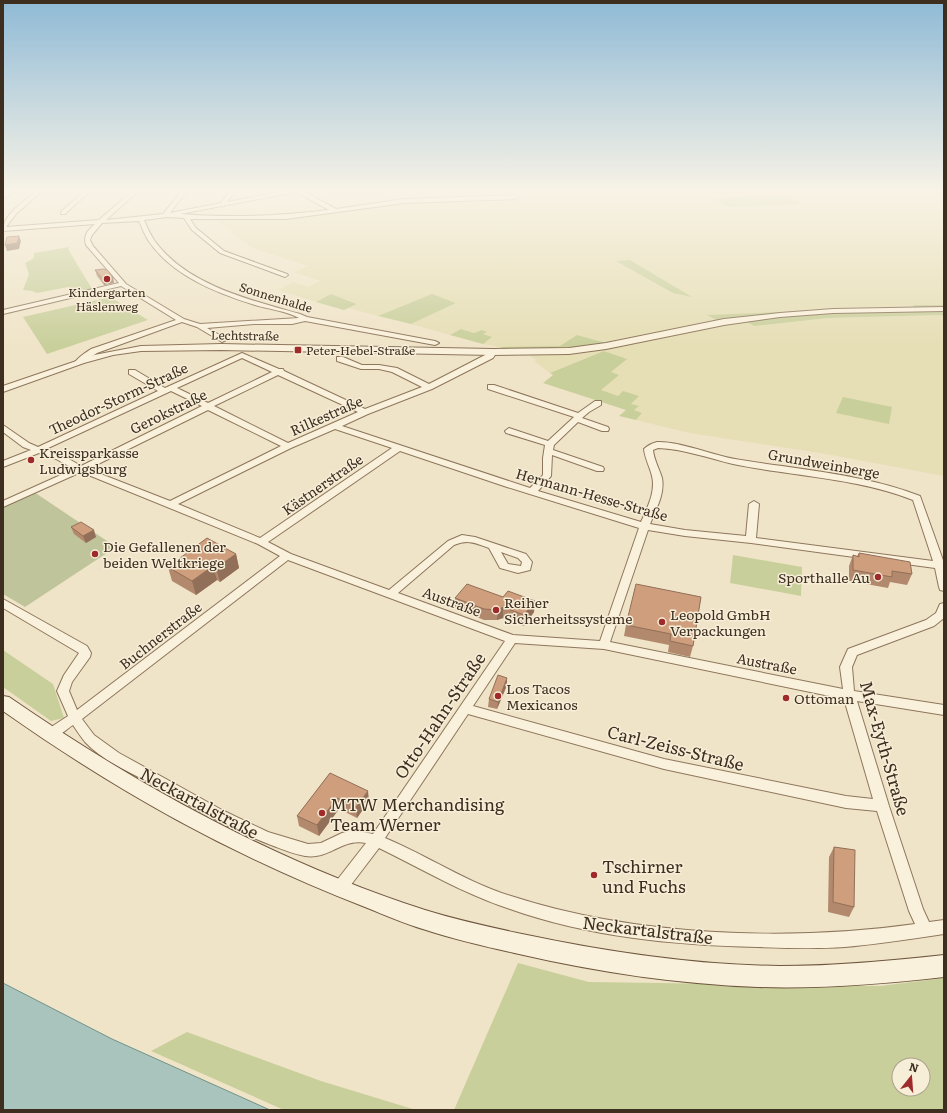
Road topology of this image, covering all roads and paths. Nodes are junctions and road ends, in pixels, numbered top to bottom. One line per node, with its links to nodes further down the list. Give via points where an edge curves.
1 (88, 243): 5 (street)
2 (153, 243): 8 (street, Sonnenhalde, via 178,268 234,297)
3 (211, 243): 4 (street, via 222,252)
4 (285, 275)
5 (122, 284): 7 (street); 9 (street)
6 (944, 310): 13 (street, Lechtstraße, via 833,311 780,315 724,322 602,347)
7 (3, 312)
8 (305, 319): 10 (street, via 292,322); 12 (street, Sonnenhalde)
9 (182, 320): 10 (street); 15 (street, via 94,351)
10 (199, 326): 11 (street)
11 (222, 340)
12 (435, 343)
13 (493, 352): 15 (street, Lechtstraße, via 184,347 129,350); 18 (street, Rilkestraße, via 490,356)
14 (340, 360): 18 (street, via 361,367 394,370)
15 (79, 362): 20 (street, Lechtstraße)
16 (280, 371): 21 (street, Theodor-Storm-Straße, via 242,355); 23 (street, Gerokstraße); 24 (street)
17 (132, 372): 21 (street)
18 (429, 387): 24 (street, Rilkestraße)
19 (491, 387): 25 (street)
20 (3, 389)
21 (167, 389): 23 (street); 33 (street, Theodor-Storm-Straße)
22 (598, 403): 25 (street)
23 (207, 407): 30 (street); 35 (street, Gerokstraße)
24 (365, 412): 26 (street, Rilkestraße)
25 (577, 418): 28 (street); 32 (street)
26 (335, 426): 30 (street, Rilkestraße); 31 (street, Hermann-Hesse-Straße)
27 (3, 428): 33 (street, Austraße, via 26,445)
28 (606, 429)
29 (509, 431): 32 (street)
30 (288, 446): 39 (street, Rilkestraße)
31 (398, 448): 37 (street, Hermann-Hesse-Straße); 43 (street, Kästnerstraße)
32 (549, 448): 36 (street); 37 (street, via 547,476)
33 (38, 450): 34 (street, Theodor-Storm-Straße); 35 (street, Austraße, via 59,457)
34 (3, 464)
35 (81, 469): 38 (street, Gerokstraße); 39 (street, Austraße)
36 (600, 469)
37 (532, 492): 41 (street, Hermann-Hesse-Straße)
38 (3, 504)
39 (171, 504): 43 (street, Austraße)
40 (754, 504): 42 (street)
41 (644, 526): 42 (street, Hermann-Hesse-Straße); 46 (street, Grundweinberge, via 654,505 658,486 648,449 656,445 671,446 733,461 854,481 911,495 917,498); 52 (street)
42 (751, 540): 46 (street, Hermann-Hesse-Straße)
43 (262, 542): 45 (street, Austraße)
44 (493, 547): 48 (street, via 462,538 451,543)
45 (287, 556): 48 (street, Austraße); 57 (street, Buchnerstraße)
46 (942, 566): 47 (street)
47 (944, 587)
48 (390, 594): 51 (street, Austraße)
49 (3, 603): 57 (street, Neckartalstraße, via 84,649 84,657 63,693)
50 (944, 607): 53 (street, Max-Eyth-Straße, via 941,615 930,623 852,652 846,667)
51 (512, 639): 52 (street, Austraße); 55 (street, Otto-Hahn-Straße)
52 (604, 645): 53 (street, Austraße)
53 (849, 695): 56 (street, Austraße); 59 (street, Max-Eyth-Straße)
54 (3, 702): 58 (main road)
55 (464, 708): 59 (street, Carl-Zeiss-Straße, via 664,764 846,802); 60 (street, Otto-Hahn-Straße)
56 (944, 710)
57 (75, 717): 58 (street, Buchnerstraße); 60 (street, Neckartalstraße, via 83,732 102,748 211,811 261,836 319,851 341,839 354,836 362,836)
58 (49, 735): 61 (main road, via 196,823 258,854)
59 (882, 806): 63 (street, Max-Eyth-Straße, via 916,911)
60 (375, 842): 61 (street, Otto-Hahn-Straße); 63 (street, Neckartalstraße, via 463,884 512,903 623,930 698,938 830,940)
61 (340, 889): 64 (main road, via 431,922 602,961 759,976 890,972)
62 (944, 927): 63 (street, Neckartalstraße)
63 (925, 929)
64 (944, 966)

